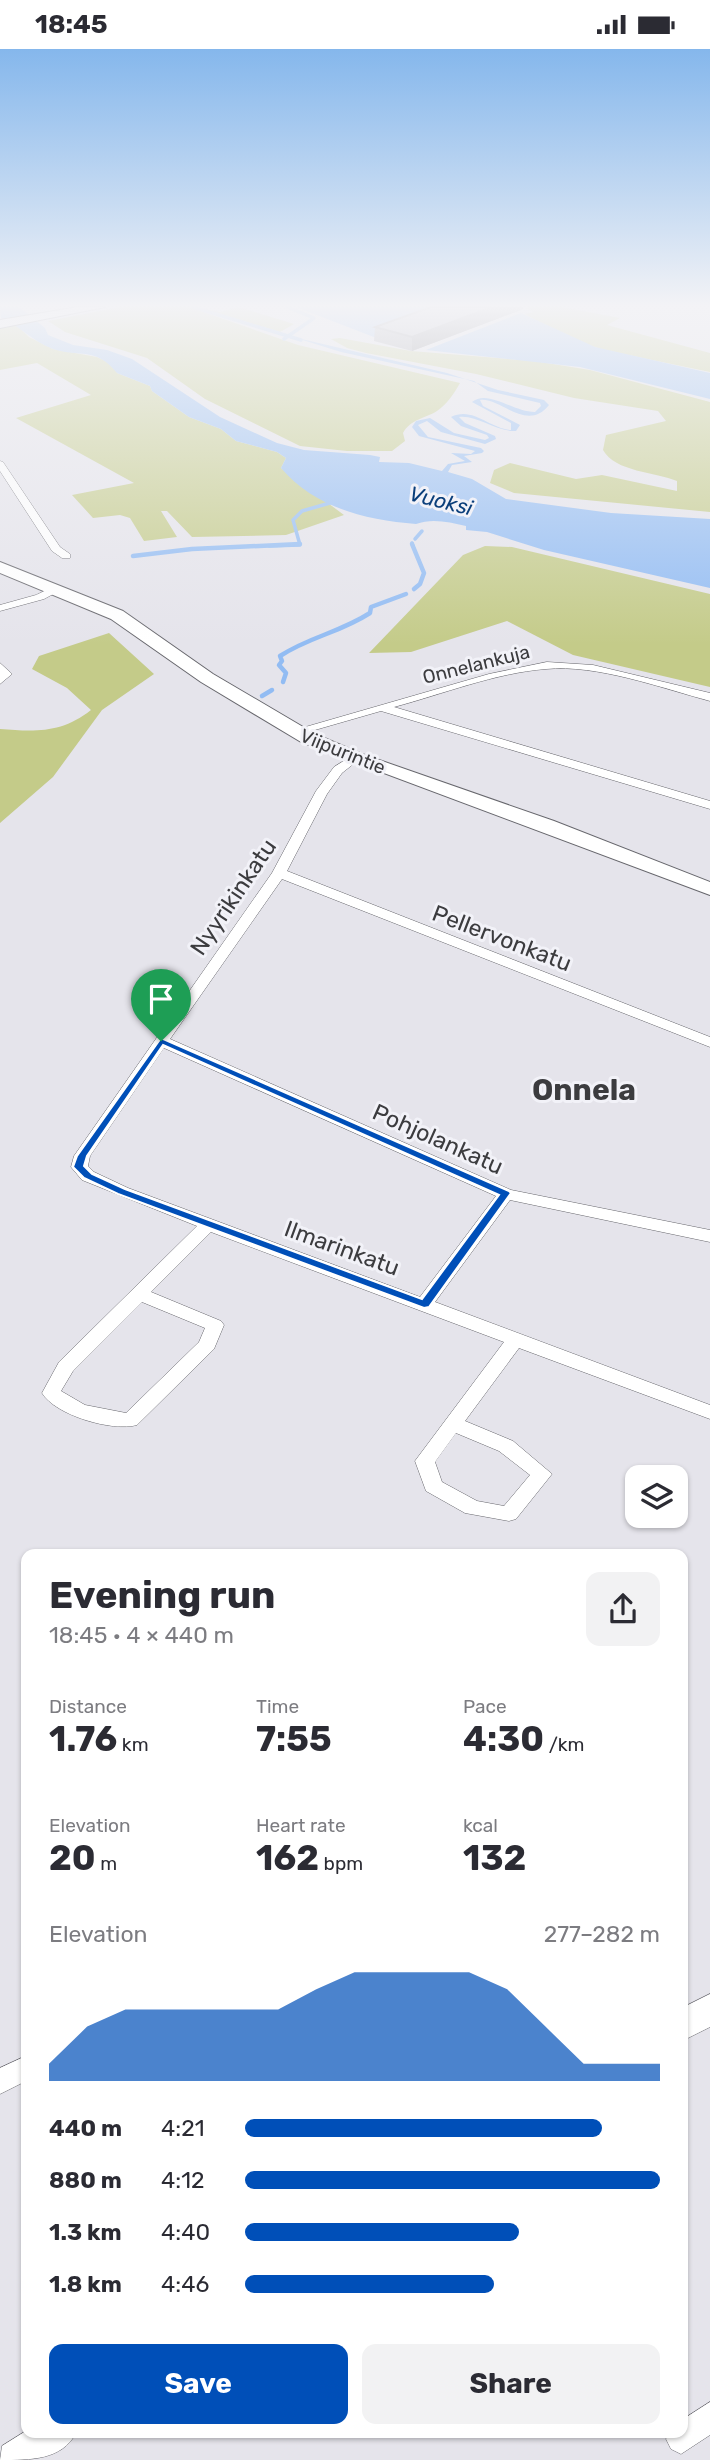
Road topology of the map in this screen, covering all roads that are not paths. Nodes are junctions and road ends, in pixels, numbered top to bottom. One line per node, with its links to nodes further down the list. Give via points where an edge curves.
1 (0, 464): 2 (street)
2 (54, 545): 3 (street); 4 (street)
3 (76, 547)
4 (66, 555)
5 (0, 567): 6 (main road, Viipurintie)
6 (55, 589): 7 (street); 12 (main road, Viipurintie, via 117,615)
7 (0, 608)
8 (0, 666): 9 (street, via 6,674)
9 (0, 680)
10 (710, 697): 11 (street, Onnelankuja, via 593,668 547,665)
11 (380, 707): 12 (street, Onnelankuja); 14 (street)
12 (295, 732): 13 (main road, Viipurintie)
13 (355, 758): 15 (street, Nyyrikinkatu, via 338,770 321,794); 16 (main road, Viipurintie, via 547,825)
14 (710, 805)
15 (279, 873): 17 (street, Nyyrikinkatu); 18 (street, Pellervonkatu)
16 (710, 889)
17 (161, 1041): 19 (street, Nyyrikinkatu); 20 (street, Pohjolankatu)
18 (710, 1042)
19 (79, 1167): 21 (street, Ilmarinkatu, via 121,1192)
20 (506, 1193): 22 (street, Pohjolankatu); 24 (street)
21 (209, 1224): 23 (street); 24 (street, Ilmarinkatu)
22 (710, 1235)
23 (140, 1294): 23 (street, via 66,1367 51,1392 62,1403 93,1416 130,1420 207,1345 215,1325)
24 (424, 1304): 25 (street, Ilmarinkatu)
25 (516, 1339): 26 (street, Ilmarinkatu); 27 (street)
26 (710, 1412)
27 (453, 1424): 27 (street, via 425,1461 433,1486 472,1508 509,1514 542,1474 506,1446)
28 (710, 2009): 29 (street)
29 (688, 2022)
30 (21, 2071): 31 (street)
31 (0, 2082)
32 (710, 2417): 33 (street)
33 (688, 2434)
34 (49, 2438): 35 (street)
35 (16, 2460)

